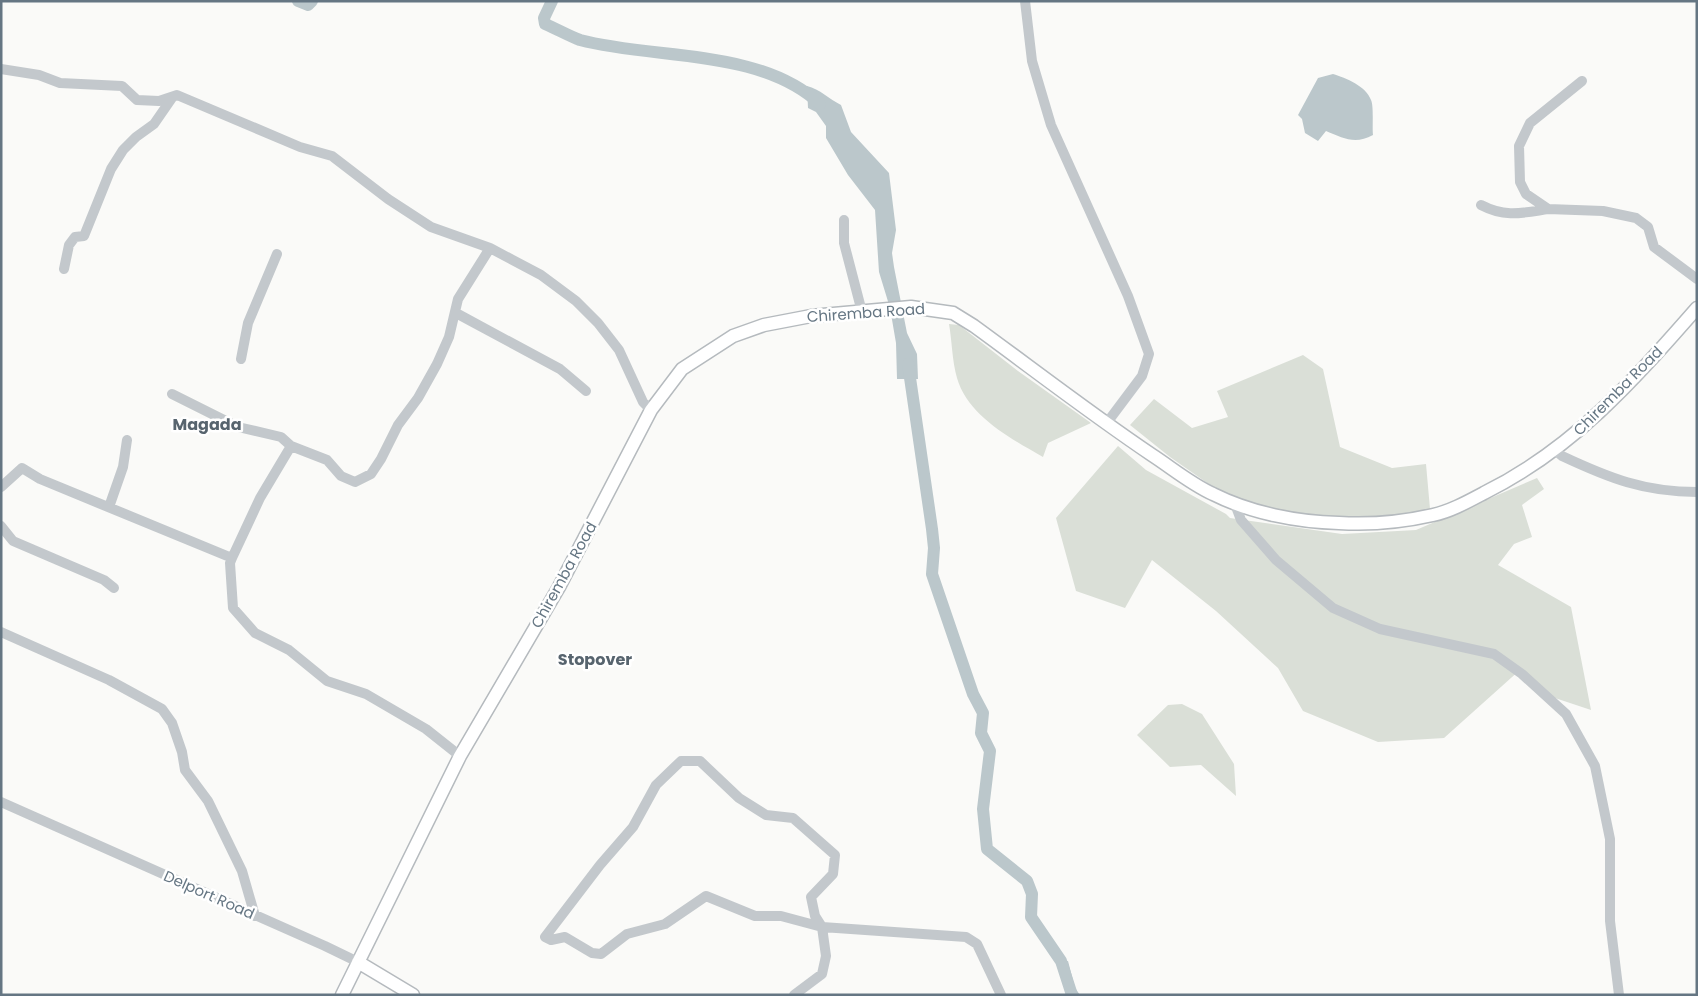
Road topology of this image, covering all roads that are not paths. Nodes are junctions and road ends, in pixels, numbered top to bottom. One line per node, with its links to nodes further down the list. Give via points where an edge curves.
1 (1025, 1): 19 (street, via 1032,61 1051,126 1128,296 1149,354 1142,376)
2 (1, 69): 4 (street, via 39,75 60,83 122,86 137,100)
3 (1582, 81): 6 (street, via 1530,123 1519,146 1520,182 1526,194)
4 (172, 98): 8 (street, via 177,95 300,147 332,156 431,227); 10 (street, via 154,124 136,137 119,156 84,236 75,237 69,245)
5 (1481, 204): 6 (street, via 1508,214)
6 (1548, 209): 11 (street, via 1603,211 1636,218 1648,227 1654,247)
7 (844, 220): 13 (street, via 844,243)
8 (490, 248): 14 (street, via 458,299); 18 (street, via 541,275 598,322 619,350 643,402)
9 (277, 254): 15 (street, via 248,323)
10 (64, 268)
11 (1697, 279)
12 (1697, 308): 22 (main road, Chiremba Road, via 1600,414)
13 (862, 312): 18 (main road, Chiremba Road, via 785,320 733,336 682,369); 19 (main road, Chiremba Road, via 935,309 961,317)
14 (456, 313): 16 (street, via 560,369); 21 (street, via 437,364 371,474 355,482 341,476 327,460)
15 (241, 360)
16 (586, 391)
17 (172, 394): 21 (street, via 238,427 281,437)
18 (651, 410): 31 (main road, Chiremba Road, via 559,587)
19 (1106, 424): 25 (main road, Chiremba Road, via 1190,482)
20 (127, 440): 26 (street, via 123,468)
21 (291, 446): 28 (street, via 260,498)
22 (1556, 451): 24 (street, via 1628,484 1669,492); 25 (main road, Chiremba Road, via 1503,484 1455,508 1409,520 1321,523)
23 (1, 487): 26 (street, via 22,468 40,479)
24 (1697, 492)
25 (1235, 504): 40 (street, via 1241,520 1276,560 1333,608 1380,629 1494,654 1522,674 1566,714 1594,766 1610,839 1610,920)
26 (109, 507): 28 (street)
27 (1, 526): 29 (street, via 13,541 104,580)
28 (232, 558): 31 (street, via 233,608 255,633 289,650 327,681 366,694 426,728)
29 (114, 588)
30 (1, 632): 33 (street, via 109,680 162,709 172,723 185,770 208,801 242,871)
31 (460, 756): 35 (main road, Chiremba Road)
32 (1, 802): 33 (street, Delport Road)
33 (255, 916): 35 (street, Delport Road)
34 (822, 928): 34 (street, via 781,916 755,916 706,896 665,924 627,934 601,954 592,953 565,937 551,940 545,937 633,828 656,785 681,761 700,761 739,798 766,815 793,818 835,855 833,874 811,897 815,916); 38 (street, via 826,956 822,974); 39 (street, via 966,937 978,944)
35 (358, 962): 36 (main road, Chiremba Road); 37 (main road, Delport Road)
36 (342, 995)
37 (413, 995)
38 (794, 995)
39 (1001, 995)
40 (1618, 995)

